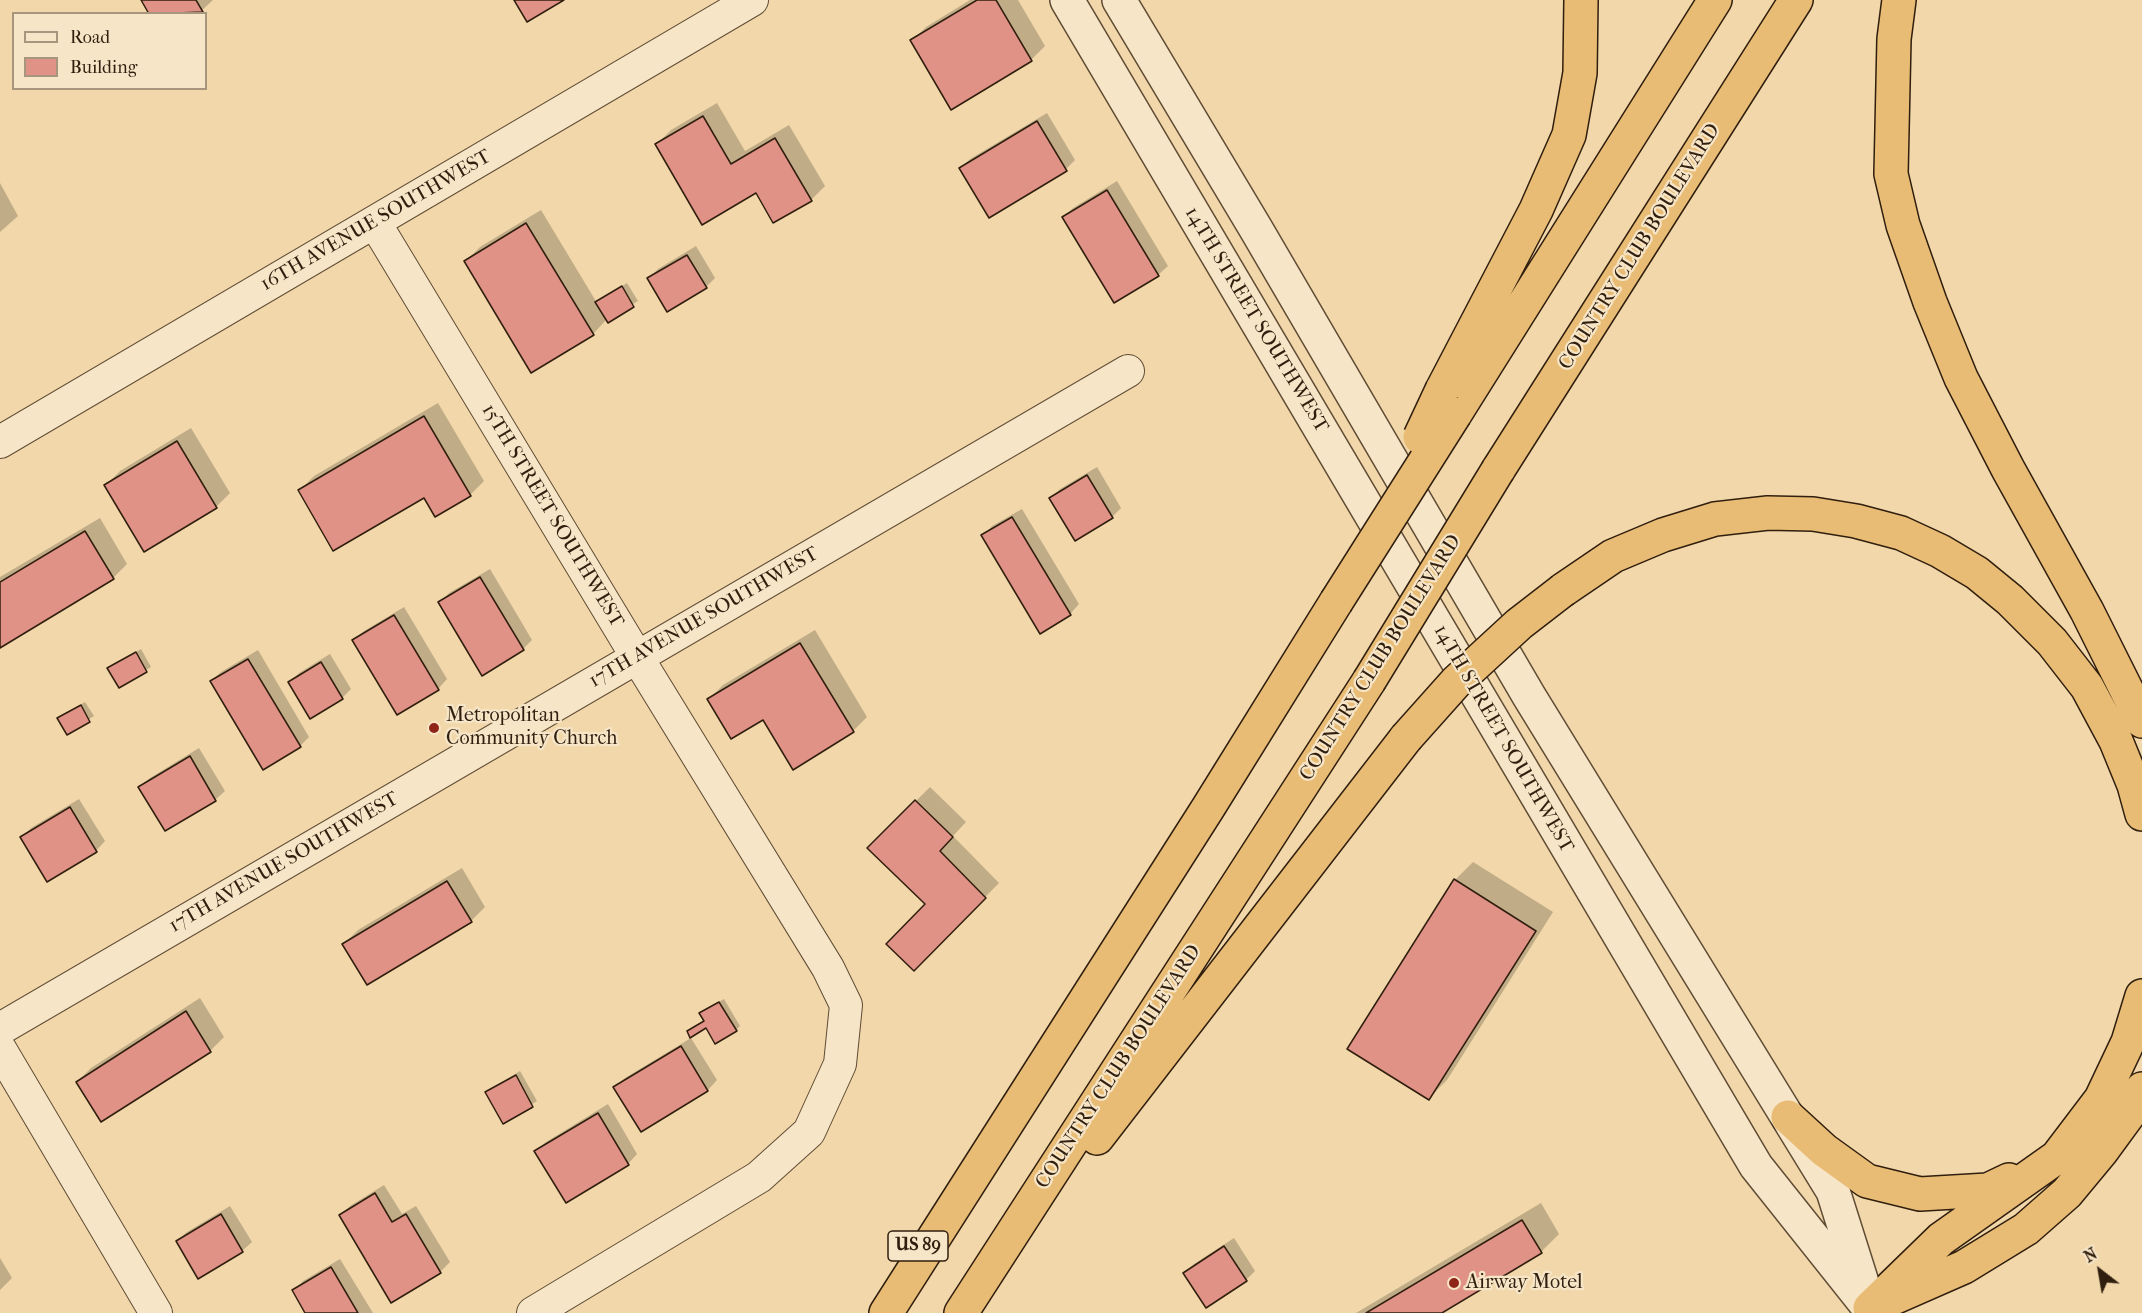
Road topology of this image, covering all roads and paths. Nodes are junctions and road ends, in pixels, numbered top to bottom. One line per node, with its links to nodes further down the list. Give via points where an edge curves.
1 (752, 0): 8 (street, 16TH AVENUE SOUTHWEST)
2 (1067, 0): 22 (street, 14TH STREET SOUTHWEST, via 1756,1166)
3 (1119, 0): 19 (street, via 1529,696)
4 (1581, 0): 10 (highway, via 1580,73 1569,135)
5 (1715, 0): 10 (highway)
6 (1796, 0): 27 (highway, COUNTRY CLUB BOULEVARD, bridge, via 1369,681)
7 (1899, 0): 13 (highway, via 1894,39 1891,174 1903,225 1961,378)
8 (375, 223): 11 (street, 16TH AVENUE SOUTHWEST); 12 (street, 15TH STREET SOUTHWEST)
9 (1128, 371): 12 (street, 17TH AVENUE SOUTHWEST)
10 (1449, 402): 21 (highway, bridge, via 1336,602)
11 (0, 442)
12 (637, 657): 16 (street, 17TH AVENUE SOUTHWEST); 24 (street, 15TH STREET SOUTHWEST, via 828,968 846,1005 840,1064 809,1132 759,1177)
13 (2142, 721)
14 (2142, 814): 27 (highway, bridge, via 2116,741 2086,687 2052,642 2010,600 1940,550 1901,533 1856,521 1813,514 1768,513 1715,519 1613,556 1519,624 1456,682 1406,738)
15 (2142, 996): 20 (highway, via 2128,1042 2101,1099)
16 (0, 1029)
17 (0, 1049): 23 (street)
18 (2142, 1089): 22 (highway, via 2125,1119 2074,1185 2026,1229 1964,1266)
19 (1788, 1117): 20 (highway, via 1867,1181 1920,1194 1988,1191); 22 (street, via 1833,1191)
20 (2057, 1157): 22 (highway, via 1941,1239)
21 (970, 1180): 25 (highway, US 89); 26 (highway)
22 (1871, 1311)
23 (156, 1313)
24 (533, 1313)
25 (866, 1313)
26 (886, 1313)
27 (961, 1313)

